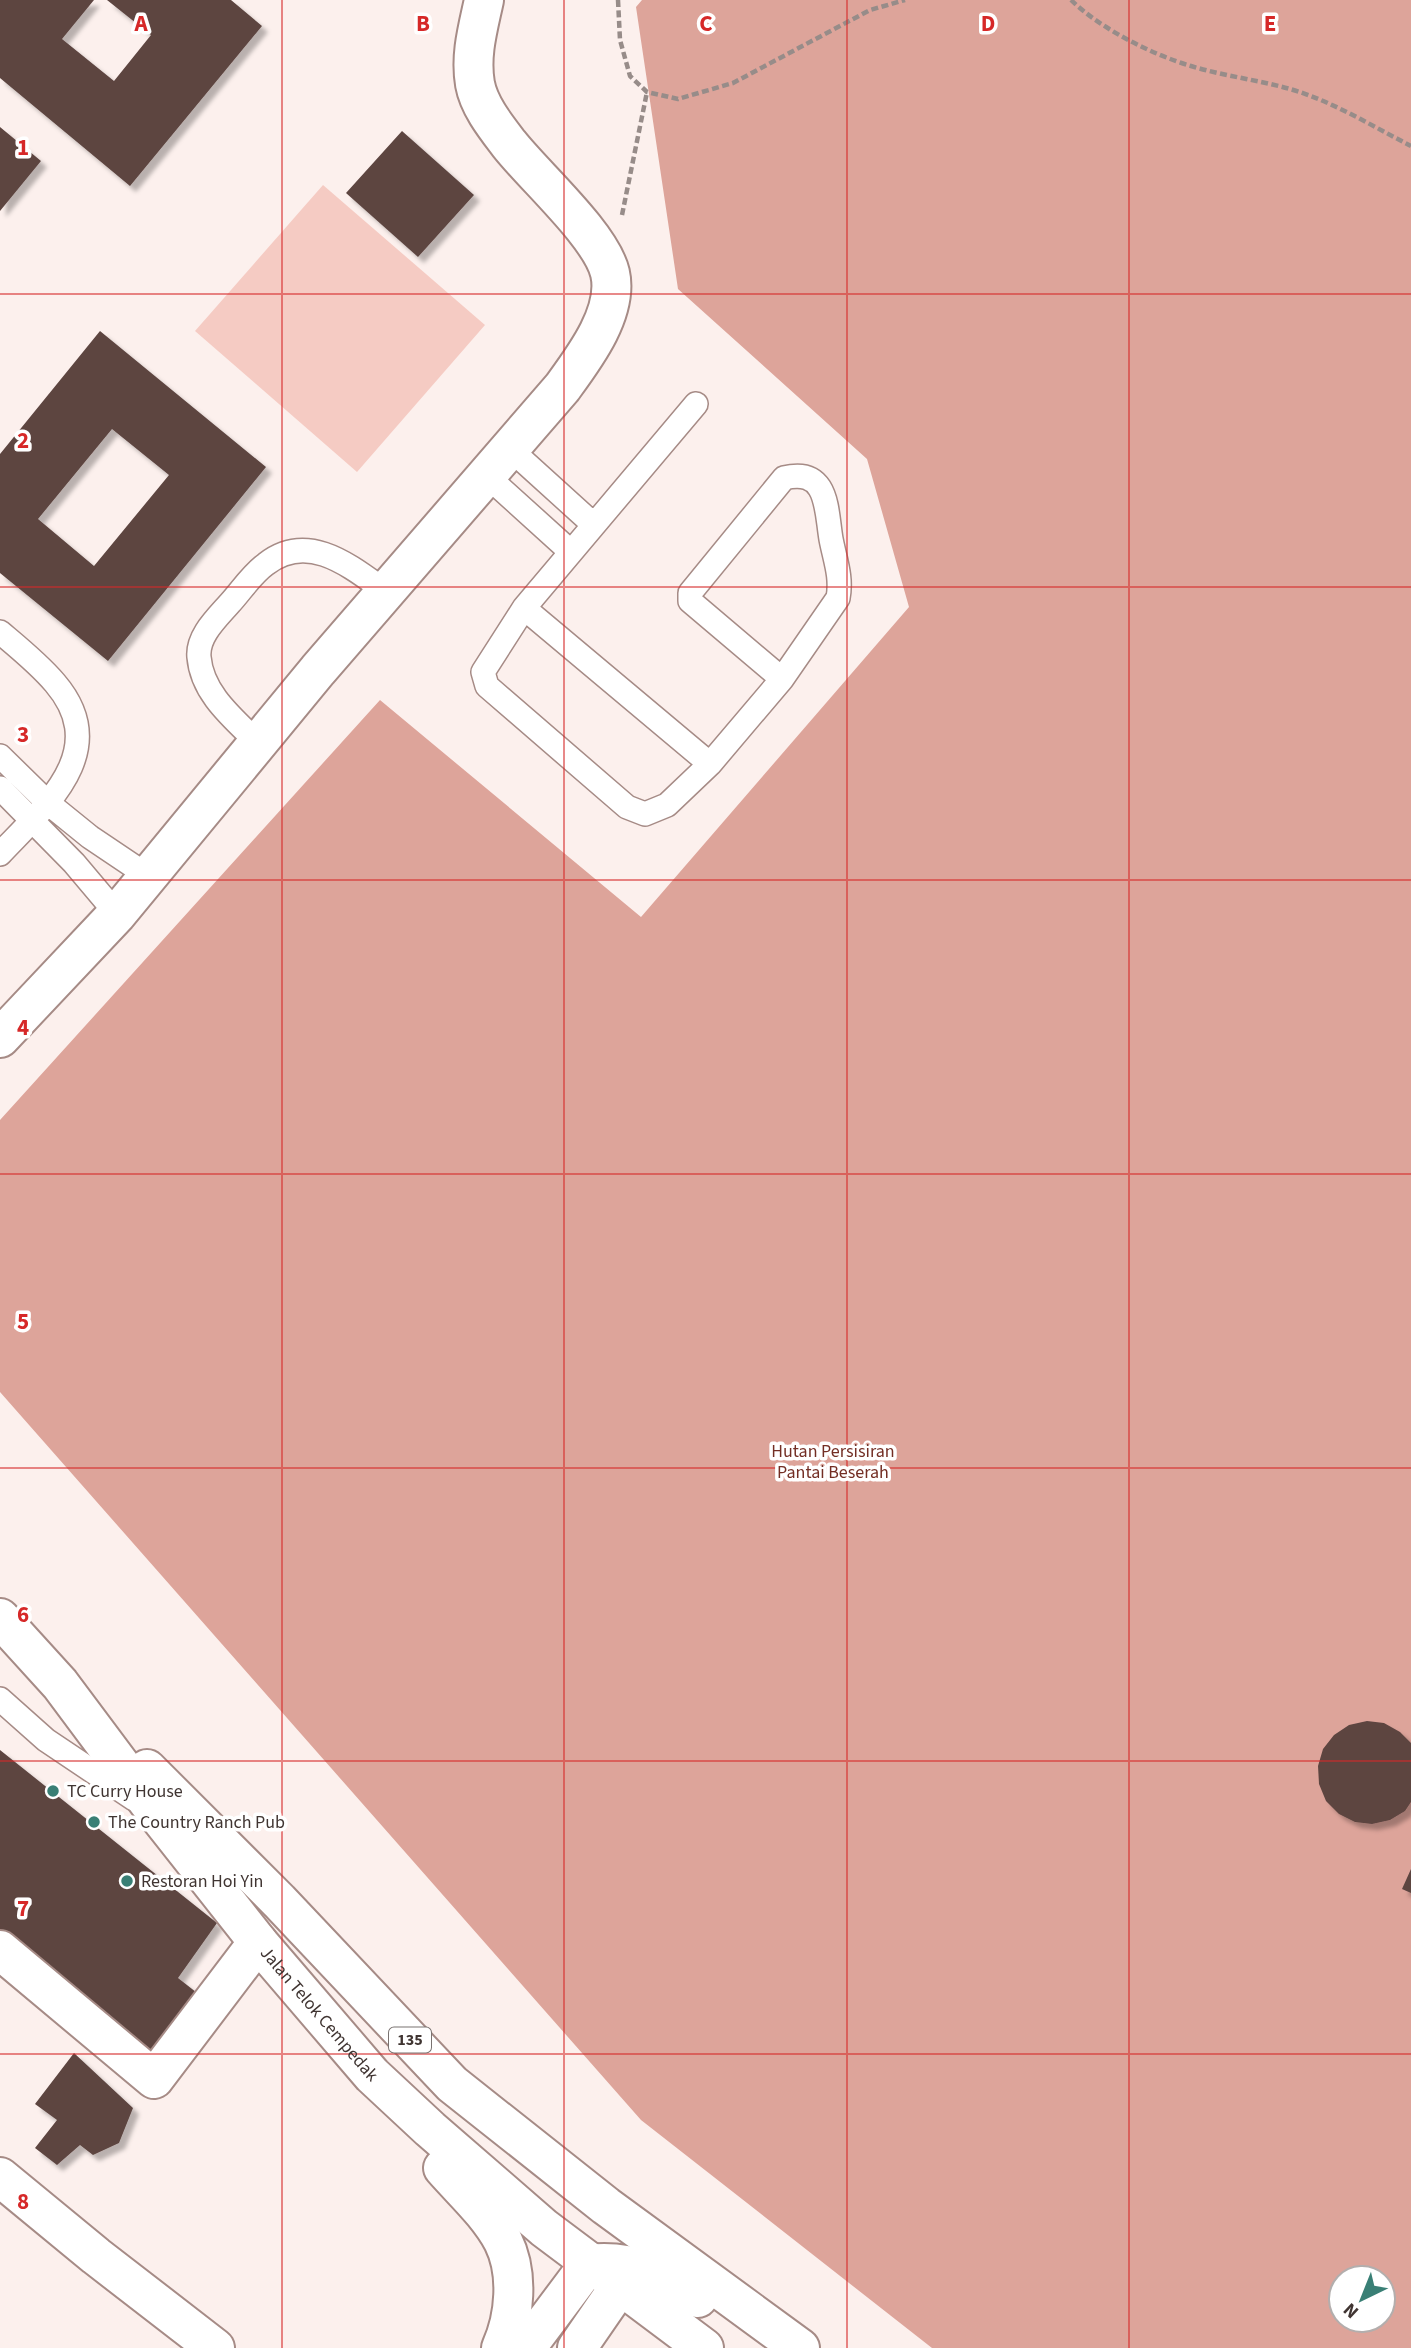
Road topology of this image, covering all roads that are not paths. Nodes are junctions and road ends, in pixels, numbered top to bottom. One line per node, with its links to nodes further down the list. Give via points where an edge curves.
1 (484, 0): 3 (main road, via 473,50 475,86 491,120 586,232 610,274 610,295 595,339 562,388)
2 (696, 404): 4 (lane)
3 (497, 462): 4 (lane); 5 (lane); 6 (main road)
4 (594, 525): 5 (lane)
5 (572, 552): 7 (lane)
6 (385, 591): 10 (main road); 10 (lane, via 344,562 316,551 287,551 265,564 207,629 198,655 205,683)
7 (524, 608): 12 (lane); 12 (lane, via 484,672 487,686 627,807 645,814 667,805)
8 (0, 632): 14 (lane, via 56,684 71,705 77,730 77,755 66,778)
9 (782, 680): 9 (lane, via 690,601 690,593 784,478 798,475 812,482 827,500 840,584 838,598); 12 (lane)
10 (258, 743): 16 (main road)
11 (0, 756): 14 (lane)
12 (710, 764)
13 (0, 788): 14 (lane)
14 (40, 811): 15 (lane); 16 (lane, via 90,837); 17 (lane, via 74,863)
15 (0, 854)
16 (148, 876): 17 (main road)
17 (117, 914): 18 (main road)
18 (0, 1038)
19 (0, 1618): 20 (main road, Jalan Telok Cempedak / 135)
20 (60, 1684): 22 (main road, Jalan Telok Cempedak / 135); 26 (main road, 135, via 279,1902)
21 (0, 1699): 22 (lane, via 46,1740)
22 (157, 1814): 23 (main road, Jalan Telok Cempedak / 135)
23 (258, 1942): 24 (main road, via 154,2079); 25 (main road, Jalan Telok Cempedak / 135)
24 (0, 1950)
25 (372, 2075): 28 (main road, Jalan Telok Cempedak / 135, via 544,2228); 30 (main road, via 418,2140 481,2210 503,2242 513,2274 513,2302)
26 (452, 2084): 28 (main road, via 517,2154 582,2210 598,2232); 35 (main road, 135, via 616,2213)
27 (0, 2177): 29 (main road)
28 (607, 2271): 31 (main road); 32 (main road); 33 (main road, Jalan Telok Cempedak / 135); 34 (main road, via 640,2268 677,2284)
29 (215, 2348)
30 (501, 2348)
31 (526, 2348)
32 (577, 2348)
33 (704, 2348)
34 (769, 2348)
35 (800, 2348)

